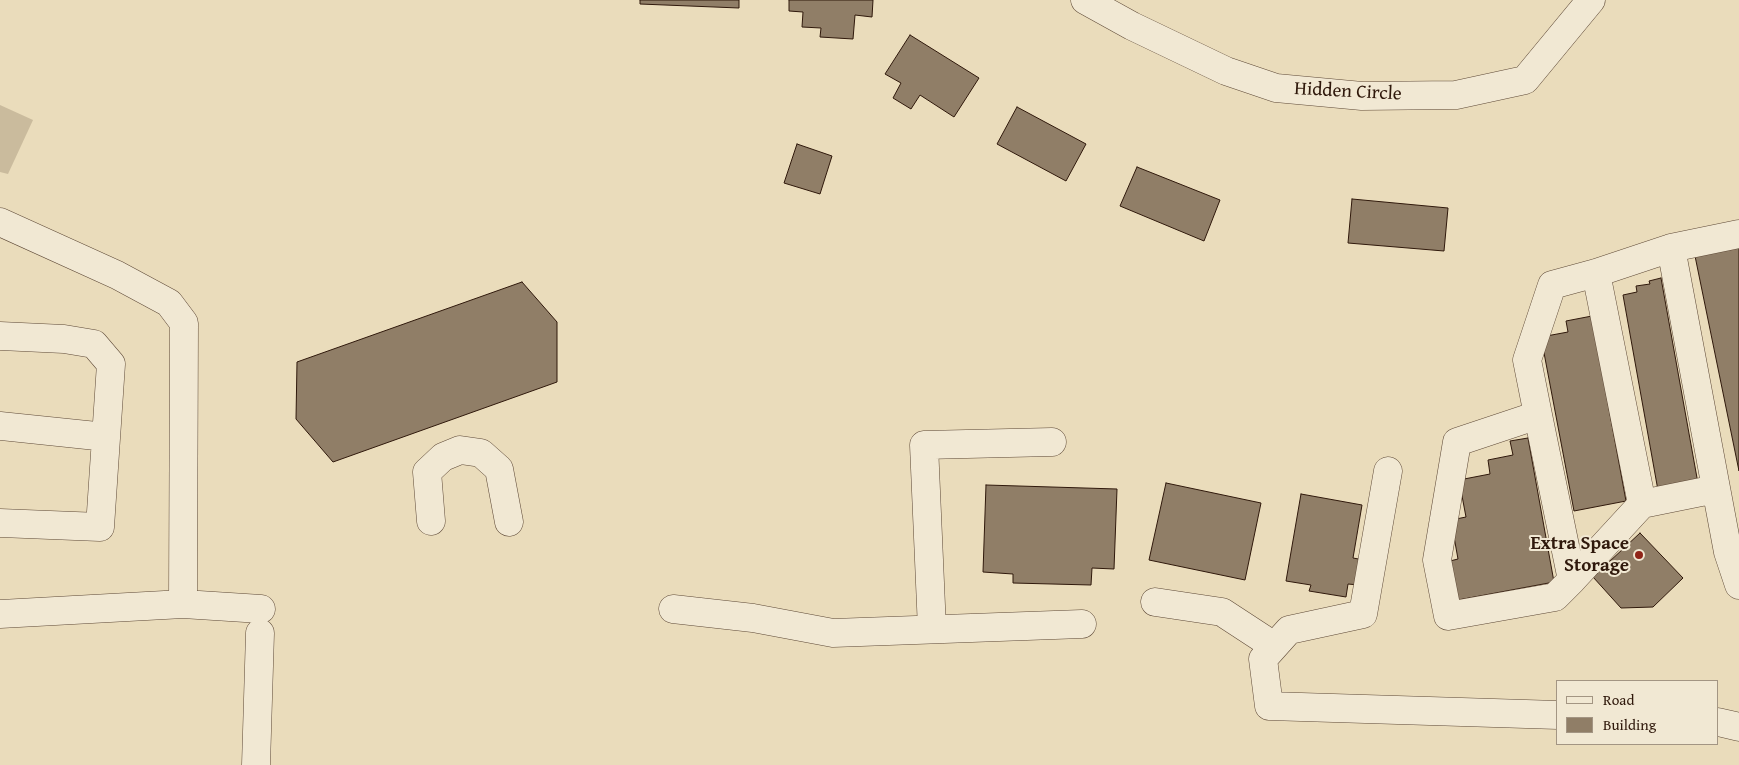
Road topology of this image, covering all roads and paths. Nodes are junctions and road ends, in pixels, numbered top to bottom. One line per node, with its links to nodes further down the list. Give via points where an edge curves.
1 (1085, 0): 2 (street, Hidden Circle, via 1226,72 1276,88 1362,96 1456,95 1525,80)
2 (1590, 0)
3 (0, 222): 22 (street, via 117,275 169,303 184,323)
4 (1739, 234): 5 (street)
5 (1671, 248): 6 (street); 13 (street)
6 (1596, 273): 8 (street, via 1552,284 1527,360); 14 (street)
7 (0, 336): 10 (street, via 94,344 111,364)
8 (1538, 415): 19 (street); 19 (street, via 1457,442 1437,560 1448,616 1555,597)
9 (0, 426): 10 (street)
10 (106, 436): 17 (street, via 100,527)
11 (1052, 442): 26 (street, via 924,445)
12 (1388, 471): 27 (street, via 1363,614 1290,630)
13 (1716, 489): 14 (street); 18 (street)
14 (1642, 504): 19 (street)
15 (431, 521): 16 (street, via 427,472 443,457 460,450 481,453 499,469)
16 (509, 522)
17 (0, 523)
18 (1734, 551): 20 (street)
19 (1572, 580)
20 (1739, 585)
21 (1155, 602): 27 (street, via 1222,612)
22 (182, 604): 24 (street); 31 (street, via 261,621)
23 (673, 609): 26 (street, via 754,618 833,633)
24 (0, 614)
25 (1082, 624): 26 (street)
26 (932, 629)
27 (1274, 646): 28 (street, via 1263,659 1269,706)
28 (1556, 715)
29 (1719, 722): 30 (street)
30 (1739, 727)
31 (256, 765)

